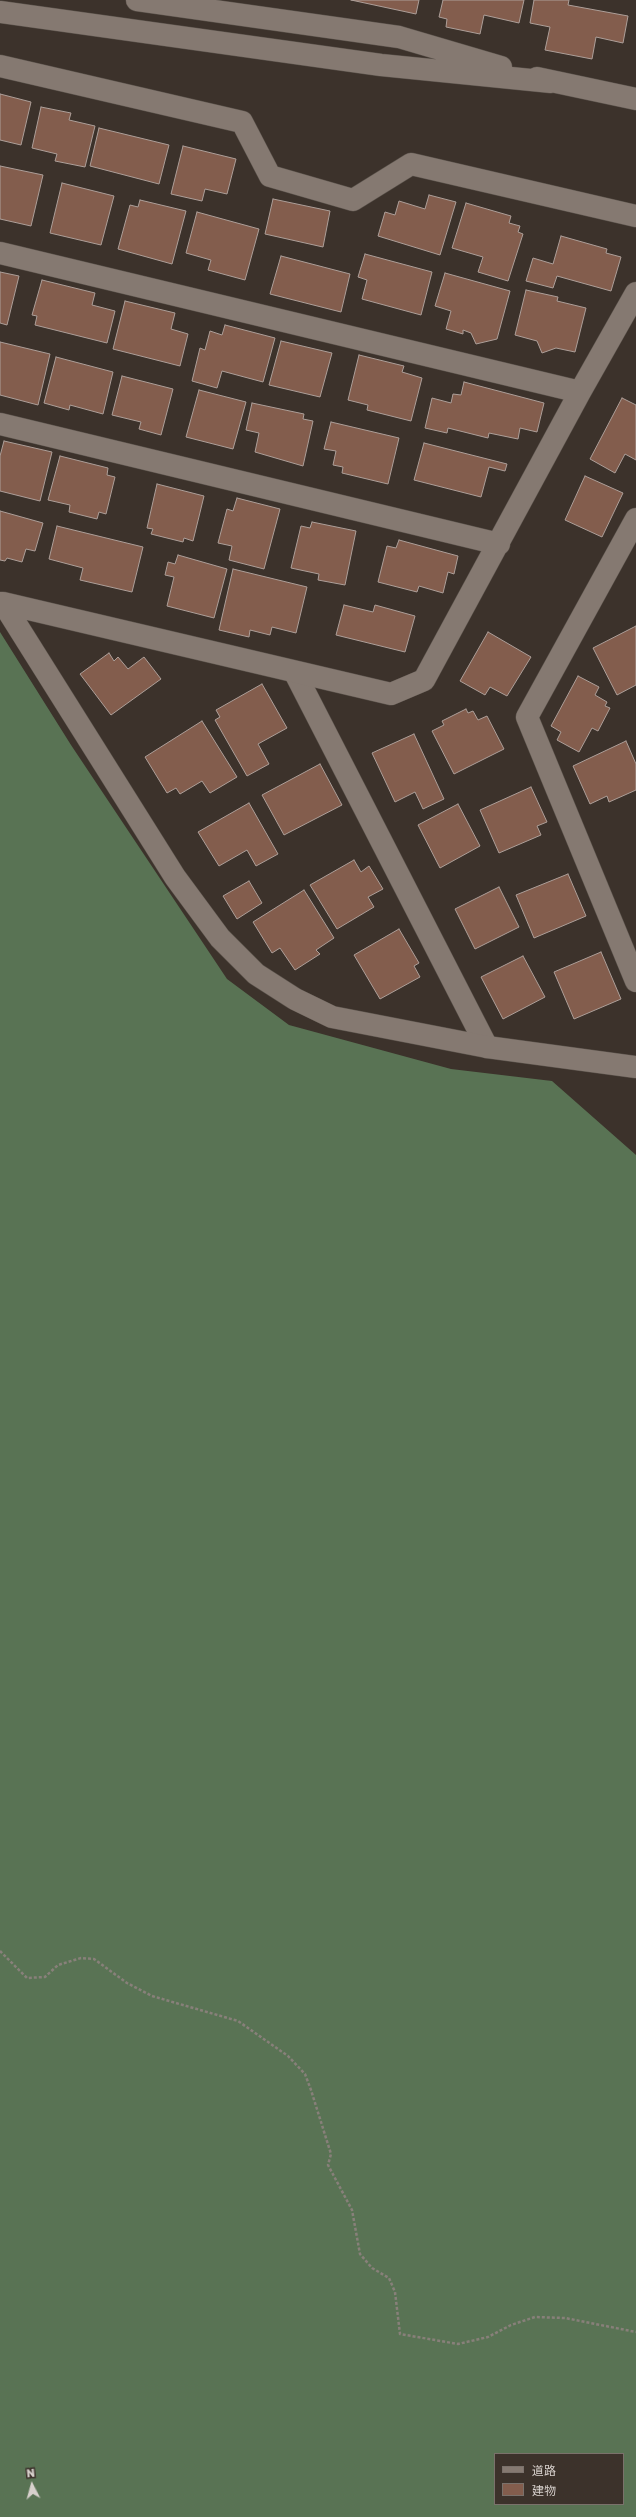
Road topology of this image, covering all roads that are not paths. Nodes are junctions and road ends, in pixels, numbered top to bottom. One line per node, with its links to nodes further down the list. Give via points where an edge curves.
1 (137, 0): 4 (street, via 399,37)
2 (0, 12): 4 (street, via 381,65)
3 (0, 66): 6 (street, via 242,122 270,176 353,200 411,164)
4 (551, 82): 5 (street)
5 (636, 99)
6 (636, 216)
7 (0, 253): 9 (street)
8 (636, 293): 9 (street)
9 (580, 392): 12 (street)
10 (0, 424): 12 (street)
11 (634, 531): 15 (street, via 526,717)
12 (499, 544): 14 (street, via 424,680 391,694)
13 (1, 603): 14 (street); 16 (street, via 175,877 220,938 256,974 295,999 332,1017)
14 (295, 673): 16 (street)
15 (636, 980)
16 (487, 1047): 17 (street)
17 (636, 1067)

